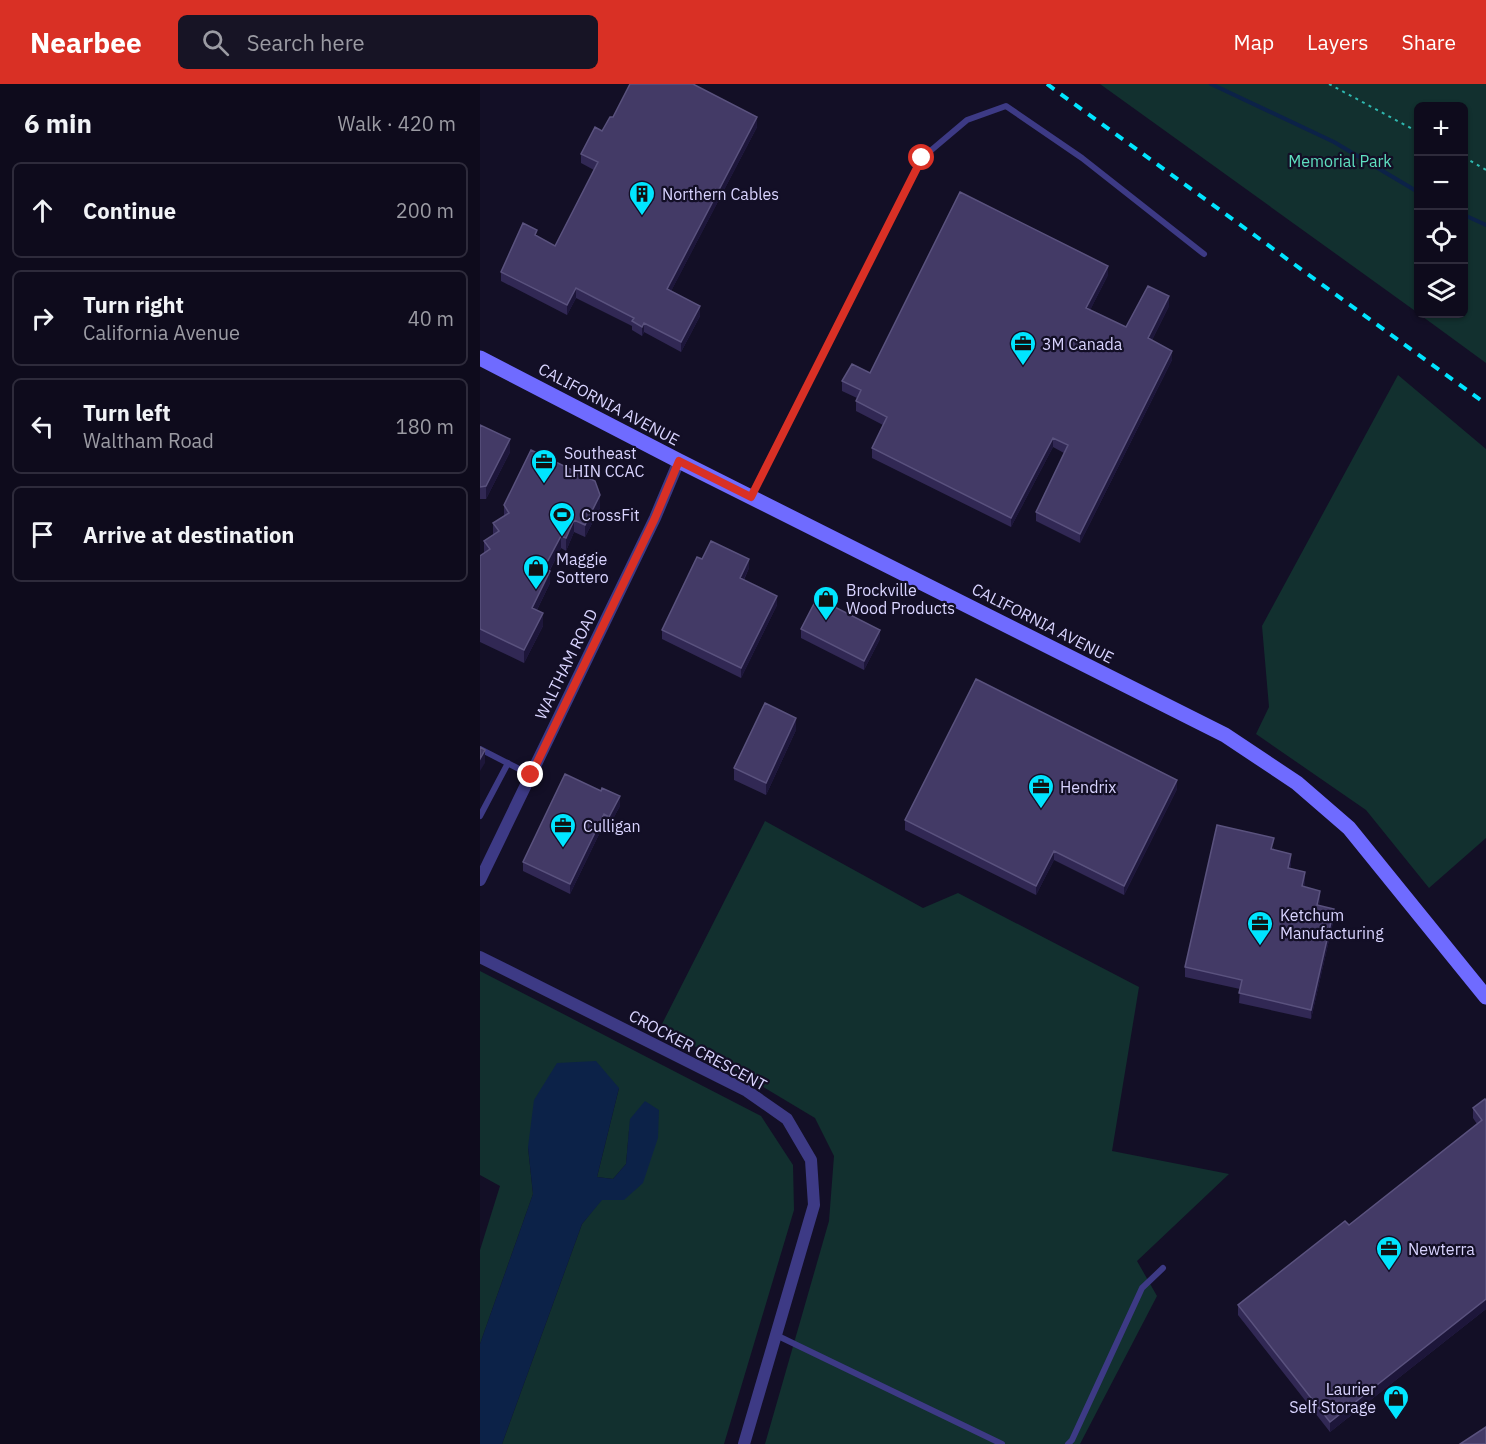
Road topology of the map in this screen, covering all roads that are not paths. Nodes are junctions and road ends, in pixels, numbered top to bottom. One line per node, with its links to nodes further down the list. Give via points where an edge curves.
1 (1204, 254): 4 (lane, via 1082,158 1006,106 967,120 922,158)
2 (480, 358): 3 (street, CALIFORNIA AVENUE)
3 (679, 461): 4 (street, CALIFORNIA AVENUE); 7 (street, WALTHAM ROAD)
4 (751, 497): 11 (street, CALIFORNIA AVENUE, via 1225,735 1297,783 1349,828)
5 (480, 749): 6 (lane)
6 (508, 763): 7 (lane); 8 (lane)
7 (531, 775): 9 (street, WALTHAM ROAD)
8 (480, 816)
9 (480, 880)
10 (480, 957): 13 (street, CROCKER CRESCENT, via 747,1091 787,1119 811,1160 814,1205)
11 (1486, 998)
12 (1162, 1268): 16 (lane, via 1142,1288)
13 (776, 1335): 14 (street, CROCKER CRESCENT); 15 (lane)
14 (744, 1444)
15 (1002, 1444)
16 (1068, 1444)

